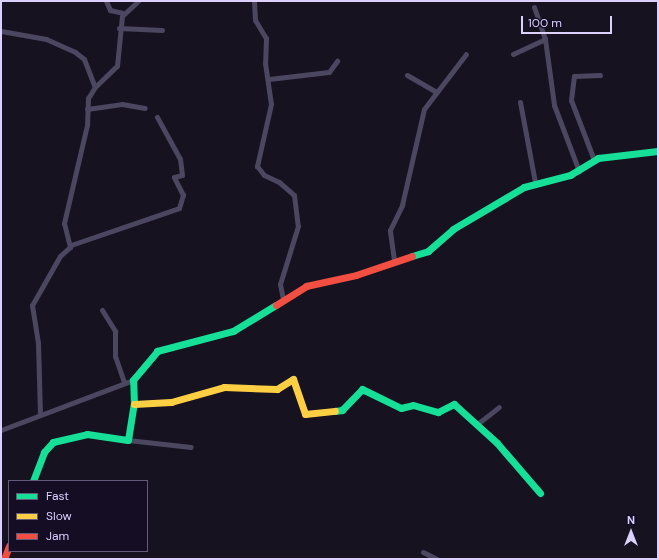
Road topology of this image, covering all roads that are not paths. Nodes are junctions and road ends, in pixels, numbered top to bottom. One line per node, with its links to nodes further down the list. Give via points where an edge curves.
1 (106, 1): 5 (street, via 110,10)
2 (138, 1): 5 (street)
3 (254, 1): 15 (street, via 255,20 266,38 265,63)
4 (534, 8): 9 (street)
5 (123, 13): 6 (street)
6 (119, 28): 7 (street); 16 (street, via 117,66)
7 (162, 30)
8 (1, 31): 16 (street, via 46,39 76,52 84,59)
9 (545, 39): 11 (street); 24 (street, via 554,105)
10 (466, 54): 17 (street)
11 (513, 54)
12 (337, 61): 15 (street, via 329,72)
13 (407, 75): 17 (street)
14 (600, 76): 23 (street, via 574,76 571,100)
15 (269, 79): 28 (street, via 271,104 257,166 264,175 279,182 294,195 298,226 280,284)
16 (95, 87): 20 (street)
17 (435, 91): 27 (street, via 424,109 402,205 390,230)
18 (520, 102): 25 (street)
19 (146, 108): 20 (street, via 122,104)
20 (87, 109): 26 (street, via 86,125 64,223)
21 (157, 117): 26 (street, via 180,159 182,175 174,176 183,196 179,208)
22 (658, 151): 23 (street)
23 (594, 160): 24 (street)
24 (579, 171): 25 (street)
25 (535, 182): 27 (street, via 453,230 428,251)
26 (71, 245): 34 (street, via 32,305 38,344)
27 (394, 260): 28 (street, via 356,275 306,286)
28 (283, 300): 30 (street, via 233,331 157,351)
29 (102, 310): 31 (street, via 115,331 115,356)
30 (133, 380): 31 (street); 32 (street)
31 (124, 382): 34 (street, via 69,406)
32 (134, 404): 35 (street, via 171,402 224,387 277,389 293,379 305,414 309,416 342,410 362,389 401,408 413,404 438,412 454,404); 37 (street)
33 (499, 407): 35 (street)
34 (40, 413): 36 (street)
35 (476, 425): 40 (street, via 497,443)
36 (1, 430)
37 (128, 440): 38 (street); 39 (street, via 87,434 54,442 44,452)
38 (191, 447)
39 (33, 480)
40 (540, 494)
41 (8, 549): 43 (street)
42 (424, 552): 44 (street)
43 (4, 559)
44 (437, 559)

